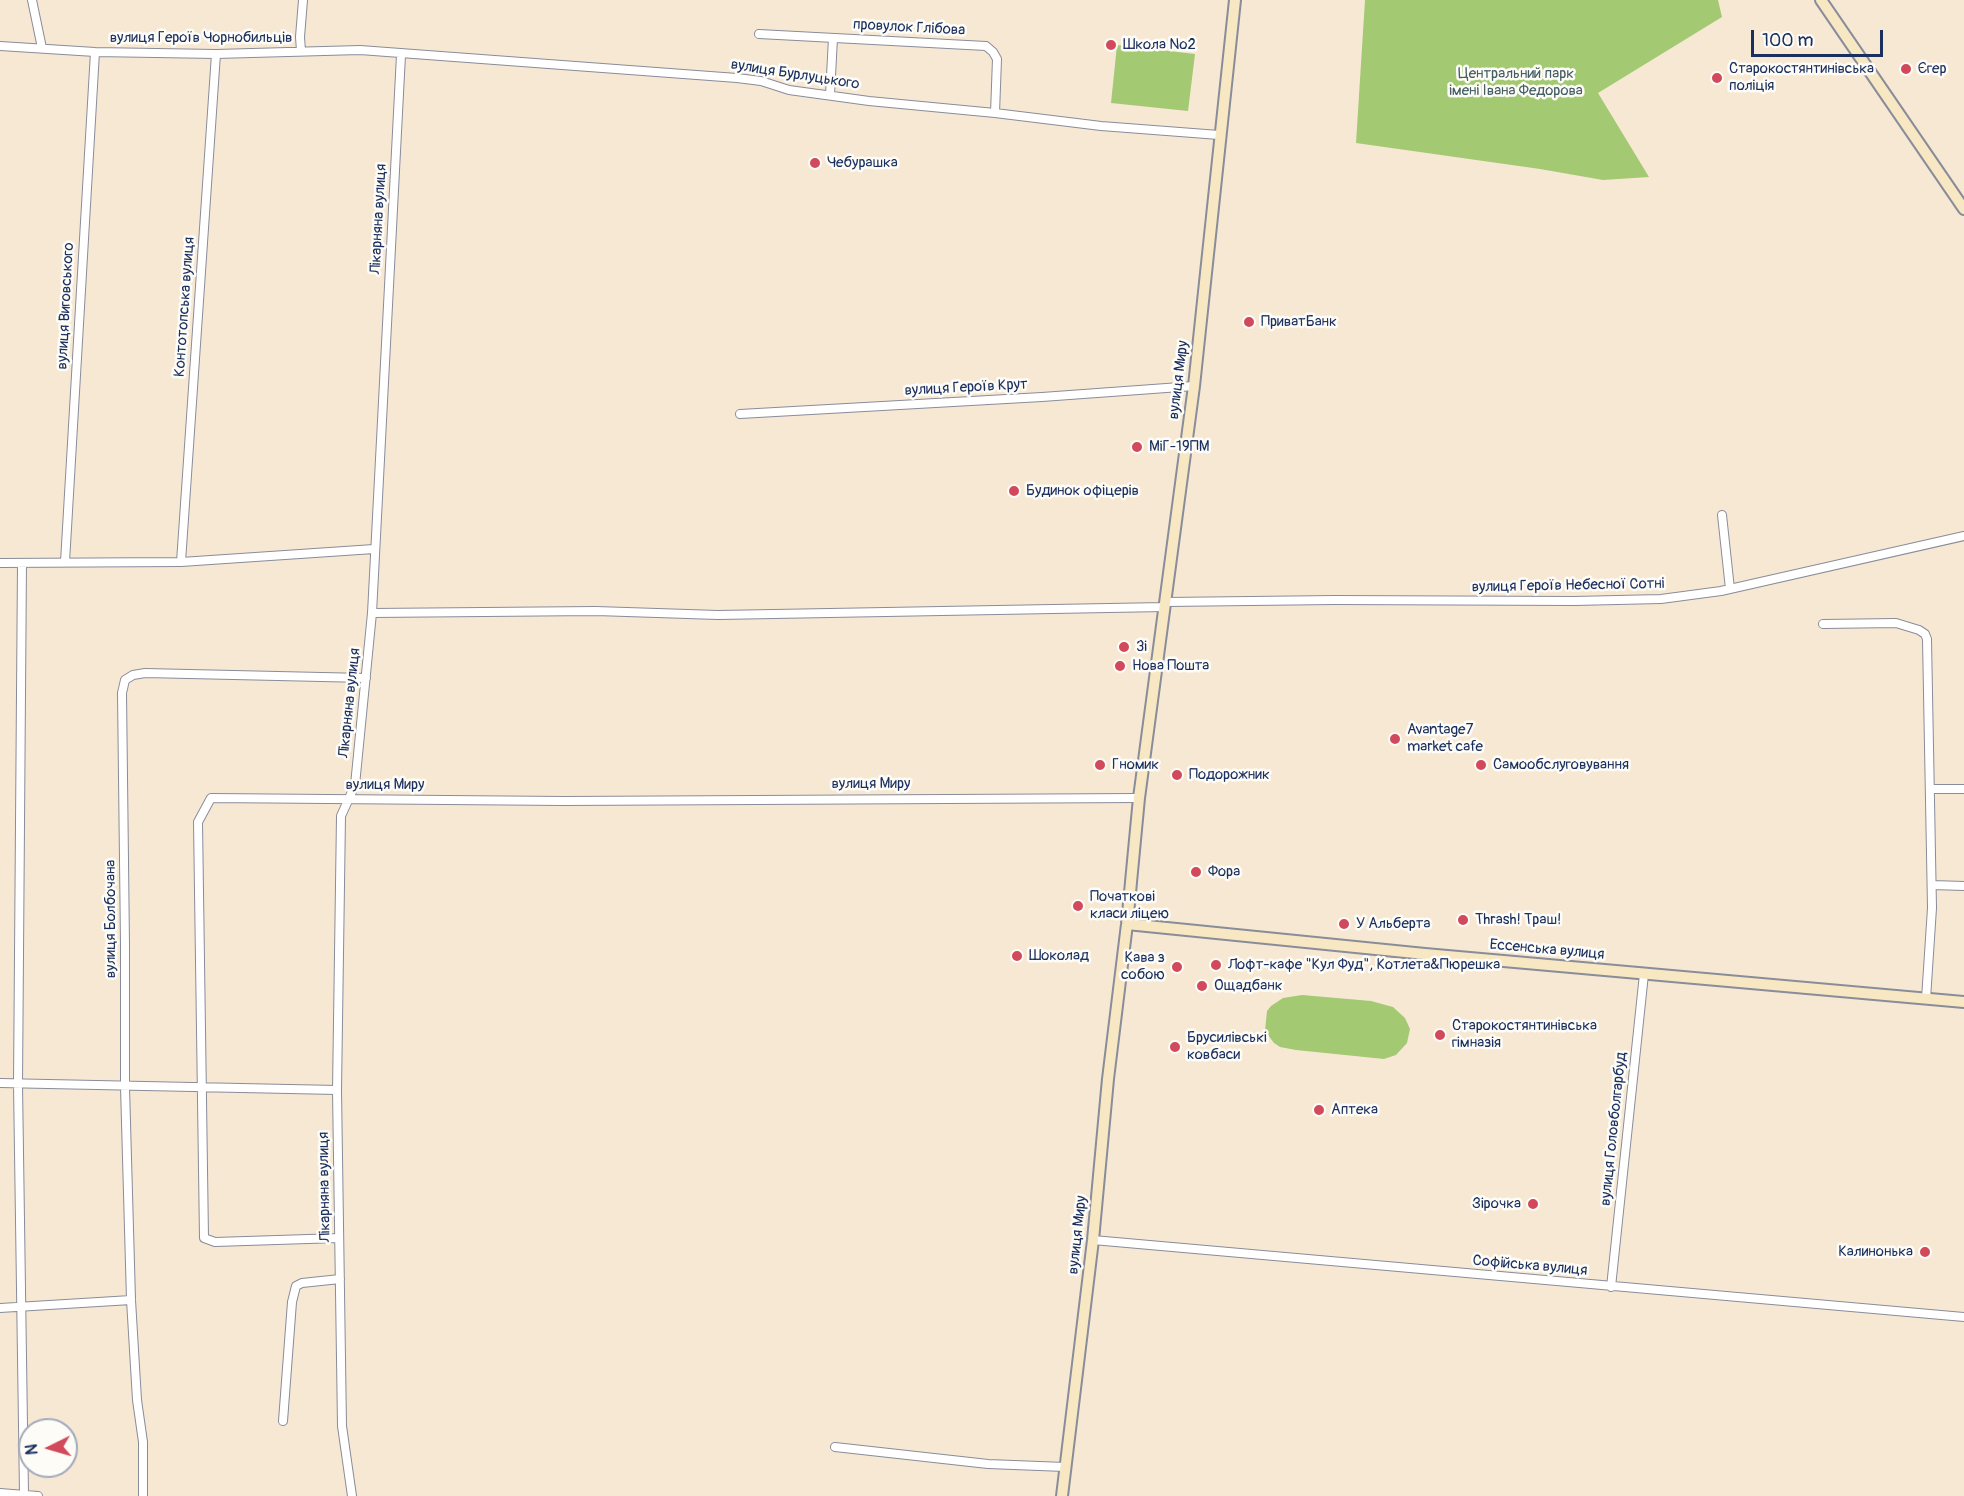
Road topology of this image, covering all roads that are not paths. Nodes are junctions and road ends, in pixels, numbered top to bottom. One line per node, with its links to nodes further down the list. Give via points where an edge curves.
1 (32, 0): 8 (street)
2 (303, 0): 9 (street)
3 (1235, 0): 15 (main road, вулиця Миру)
4 (1821, 0): 16 (main road)
5 (759, 34): 6 (street, провулок Глібова)
6 (833, 38): 13 (street); 14 (street, провулок Глібова, via 986,46 997,58)
7 (0, 46): 8 (street, вулиця Героїв Чорнобильців)
8 (42, 48): 10 (street, вулиця Героїв Чорнобильців)
9 (301, 51): 11 (street, вулиця Героїв Чорнобильців); 12 (street, вулиця Героїв Чорнобильців, via 360,50)
10 (95, 52): 11 (street, вулиця Героїв Чорнобильців); 23 (street, вулиця Виговського)
11 (216, 54): 24 (street, Контотопська вулиця)
12 (401, 55): 13 (street, вулиця Бурлуцького, via 737,78); 21 (street, Лікарняна вулиця)
13 (830, 96): 14 (street, вулиця Бурлуцького)
14 (995, 113): 15 (street, вулиця Бурлуцького)
15 (1219, 135): 17 (main road, вулиця Миру)
16 (1964, 208)
17 (1194, 386): 18 (street, вулиця Героїв Крут); 27 (main road, вулиця Миру)
18 (740, 414)
19 (1722, 515): 26 (street)
20 (1964, 536): 26 (street, вулиця Героїв Небесної Сотні)
21 (374, 549): 24 (street); 28 (street, Лікарняна вулиця)
22 (22, 562): 23 (street); 25 (street); 42 (street)
23 (65, 562): 24 (street)
24 (181, 562)
25 (0, 563)
26 (1730, 589): 27 (street, вулиця Героїв Небесної Сотні, via 1661,598 1574,602 1335,600)
27 (1166, 604): 28 (street, вулиця Героїв Небесної Сотні, via 718,615 596,611); 33 (main road, вулиця Миру)
28 (372, 613): 30 (street, Лікарняна вулиця)
29 (1823, 624): 31 (street, via 1896,624 1925,634)
30 (366, 678): 34 (street, Лікарняна вулиця, via 356,785); 44 (street, вулиця Болбочана, via 145,673 125,680)
31 (1930, 789): 32 (street); 35 (street)
32 (1964, 789)
33 (1139, 798): 34 (street, вулиця Миру); 37 (main road, вулиця Миру)
34 (348, 800): 43 (street, вулиця Миру, via 211,798 198,822); 45 (street, Лікарняна вулиця, via 341,816)
35 (1932, 885): 36 (street); 39 (street)
36 (1964, 886)
37 (1127, 924): 38 (main road, Ессенська вулиця); 47 (main road, вулиця Миру)
38 (1644, 974): 39 (main road, Ессенська вулиця); 49 (street, вулиця Головболгарбуд)
39 (1926, 999): 40 (main road, Ессенська вулиця)
40 (1964, 1002)
41 (0, 1083): 42 (street)
42 (18, 1084): 44 (street); 51 (street)
43 (200, 1086): 44 (street); 45 (street); 46 (street, вулиця Миру, via 204,1238 215,1242)
44 (124, 1087): 50 (street, вулиця Болбочана)
45 (337, 1090): 46 (street, Лікарняна вулиця)
46 (339, 1238): 48 (street, Лікарняна вулиця)
47 (1093, 1240): 49 (street, Софійська вулиця); 56 (main road, вулиця Миру)
48 (340, 1280): 54 (street, via 296,1286); 61 (street, Лікарняна вулиця, via 342,1426)
49 (1611, 1287): 53 (street, Софійська вулиця)
50 (131, 1300): 51 (street); 60 (street, вулиця Болбочана, via 143,1442)
51 (21, 1307): 52 (street); 58 (street)
52 (0, 1308)
53 (1964, 1317)
54 (283, 1421)
55 (835, 1447): 56 (street, via 988,1464)
56 (1065, 1467): 62 (main road, вулиця Миру)
57 (0, 1493): 58 (street)
58 (24, 1494): 59 (street)
59 (38, 1496)
60 (143, 1496)
61 (352, 1496)
62 (1062, 1496)

